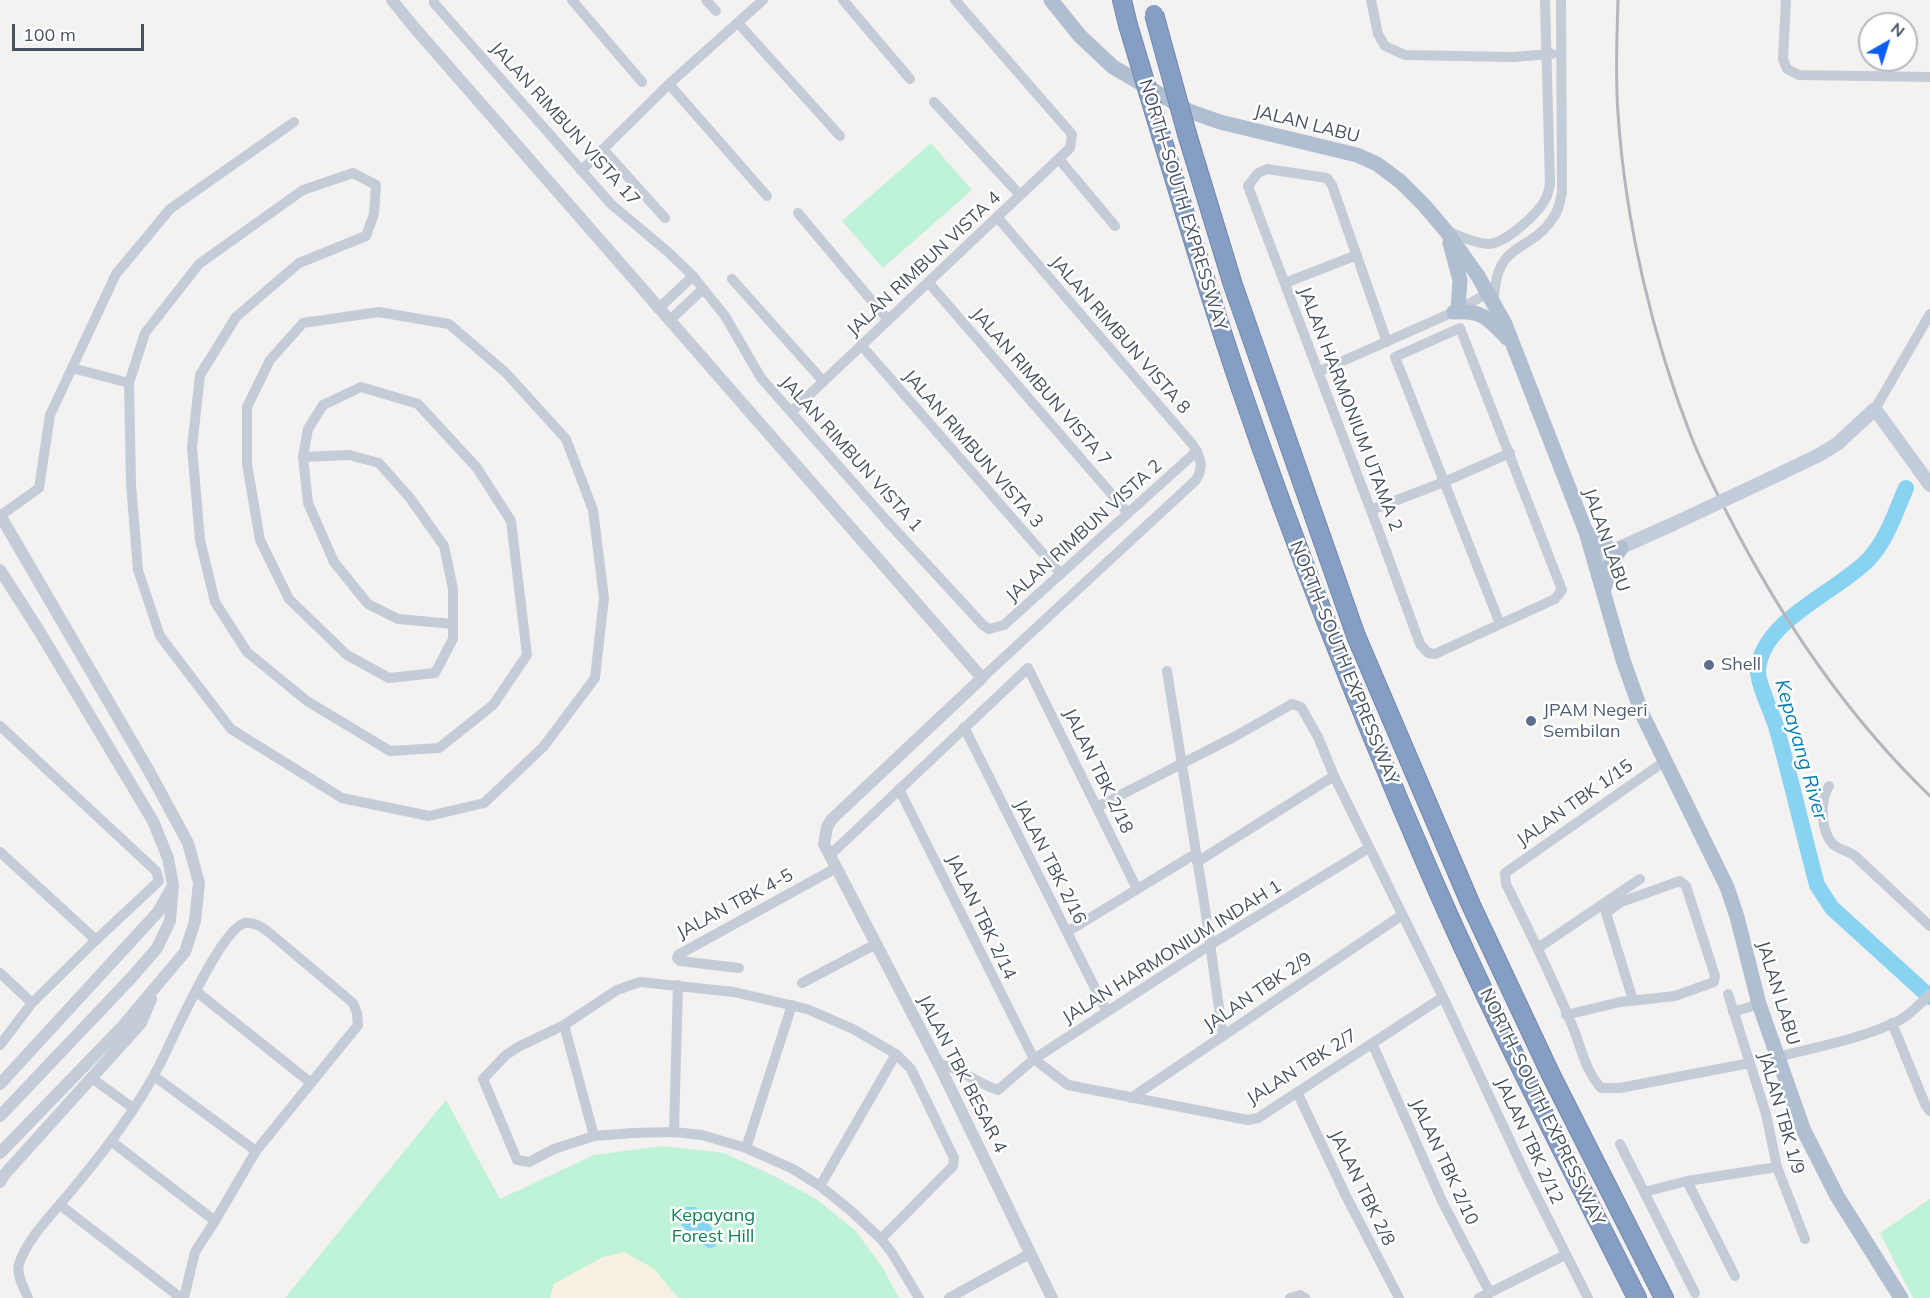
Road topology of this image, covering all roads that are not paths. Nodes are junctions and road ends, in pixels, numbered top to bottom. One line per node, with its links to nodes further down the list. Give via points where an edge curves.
1 (392, 0): 43 (street)
2 (434, 0): 28 (street, JALAN RIMBUN VISTA 17)
3 (572, 0): 21 (street)
4 (706, 0): 15 (street)
5 (763, 0): 16 (street)
6 (843, 0): 20 (street)
7 (955, 0): 27 (street, JALAN RIMBUN VISTA 4, via 1072,135 1070,148)
8 (1051, 0): 35 (main road, JALAN LABU, via 1080,36 1113,67 1154,92 1220,122 1357,155 1377,164 1401,182)
9 (1122, 0): 162 (highway, NORTH–SOUTH EXPRESSWAY, bridge, via 1244,398 1384,765 1500,1026)
10 (1371, 0): 18 (street, via 1378,34 1385,46 1405,55)
11 (1545, 0): 18 (street)
12 (1561, 0): 17 (street)
13 (1786, 0): 19 (street, via 1783,59 1787,69 1799,75)
14 (1152, 7): 163 (highway, NORTH–SOUTH EXPRESSWAY, bridge, via 1233,285 1356,636 1476,915 1551,1075)
15 (716, 11)
16 (738, 23): 22 (street); 25 (street)
17 (1562, 53): 18 (street); 42 (street, via 1562,193 1556,214 1544,230 1505,257)
18 (1545, 55): 35 (street, via 1550,184 1546,199 1525,224 1500,241 1476,242)
19 (1930, 77)
20 (910, 78)
21 (642, 82)
22 (669, 84): 26 (street); 30 (street)
23 (934, 102): 29 (street)
24 (294, 122): 51 (street, via 170,209 116,274)
25 (840, 136)
26 (603, 149): 28 (street); 33 (street)
27 (1059, 159): 29 (street, JALAN RIMBUN VISTA 4); 34 (street)
28 (581, 171): 37 (street, JALAN RIMBUN VISTA 17, via 611,204)
29 (1020, 195): 32 (street, JALAN RIMBUN VISTA 4)
30 (767, 196)
31 (798, 213): 46 (street)
32 (997, 217): 39 (street, JALAN RIMBUN VISTA 4); 57 (street, JALAN RIMBUN VISTA 8)
33 (665, 218)
34 (1115, 226)
35 (1446, 231): 42 (main road, JALAN LABU); 44 (main road, via 1460,280)
36 (1357, 255): 40 (street); 40 (street, JALAN HARMONIUM UTAMA 2, via 1327,178 1267,169 1258,173 1248,186); 48 (street)
37 (693, 276): 41 (street, JALAN RIMBUN VISTA 17); 43 (street)
38 (732, 279): 53 (street)
39 (928, 282): 46 (street, JALAN RIMBUN VISTA 4); 63 (street, JALAN RIMBUN VISTA 7)
40 (1285, 283): 52 (street, JALAN HARMONIUM UTAMA 2)
41 (703, 289): 47 (street); 56 (street, JALAN RIMBUN VISTA 1, via 725,316 761,378)
42 (1491, 298): 44 (street); 49 (main road, JALAN LABU)
43 (658, 309): 47 (street)
44 (1456, 311): 48 (street); 49 (main road, via 1480,314)
45 (1930, 314): 55 (street)
46 (888, 320): 50 (street, JALAN RIMBUN VISTA 4)
47 (669, 321): 75 (street)
48 (1387, 342): 52 (street)
49 (1513, 344): 65 (main road, JALAN LABU)
50 (861, 345): 53 (street, JALAN RIMBUN VISTA 4); 69 (street, JALAN RIMBUN VISTA 3)
51 (72, 368): 54 (street); 64 (street, via 50,415 39,488)
52 (1318, 372): 62 (street, JALAN HARMONIUM UTAMA 2)
53 (823, 381): 56 (street, JALAN RIMBUN VISTA 4)
54 (129, 383): 59 (street, via 145,333 199,264 303,190 353,173 376,185 374,214 366,236 299,263 236,317 200,375 192,447 200,540 216,602 247,652 307,700 390,752 439,748 493,705 527,655 511,521 477,468 418,404 361,387 323,405 308,429); 71 (street, via 138,570 160,636 231,729 342,798 429,816 484,803 544,746 595,678 604,598 592,510 566,439 506,373 449,324 380,312 303,323 270,360 247,406 247,464 260,540 289,599 347,655 389,678 435,673 453,639)
55 (1875, 409): 61 (main road); 66 (main road, bridge, via 1819,455)
56 (791, 412): 73 (street, JALAN RIMBUN VISTA 1)
57 (1197, 451): 63 (street, JALAN RIMBUN VISTA 2); 75 (street, via 1202,471 1197,480)
58 (1510, 453): 60 (street); 60 (street, via 1460,328 1395,357); 72 (street, via 1562,590 1555,599)
59 (303, 457): 71 (street, via 308,503 334,562 368,604 398,619); 71 (street, via 349,455 379,463 444,546 453,589)
60 (1444, 482): 62 (street); 72 (street)
61 (1930, 485)
62 (1371, 510): 72 (street, JALAN HARMONIUM UTAMA 2, via 1419,644 1428,653 1435,654)
63 (1128, 513): 69 (street, JALAN RIMBUN VISTA 2)
64 (0, 515): 102 (street, via 188,843 199,883 195,921 185,952)
65 (1586, 532): 66 (main road); 67 (main road, JALAN LABU)
66 (1617, 549): 67 (main road); 70 (main road)
67 (1595, 559): 70 (main road, JALAN LABU)
68 (0, 570): 90 (street, via 153,821 168,858)
69 (1061, 574): 73 (street, JALAN RIMBUN VISTA 2, via 1004,625)
70 (1604, 591): 78 (main road, JALAN LABU, via 1643,716)
71 (453, 624)
72 (1500, 624)
73 (989, 629)
74 (1167, 671): 79 (street)
75 (982, 678): 86 (street, via 832,819 824,844)
76 (0, 726): 95 (street, via 156,871 159,882)
77 (964, 727): 82 (street); 83 (street, JALAN TBK 2/18, via 1028,668); 94 (street, JALAN TBK 2/16)
78 (1665, 760): 98 (street, JALAN TBK 1/15, via 1505,873 1506,884); 110 (main road, JALAN LABU, via 1727,887)
79 (1181, 764): 80 (street, JALAN TBK 2/12, via 1292,704 1303,710); 83 (street); 87 (street)
80 (1334, 776): 84 (street, JALAN TBK 2/12); 87 (street)
81 (1829, 786): 93 (street, via 1823,802 1831,841 1855,856)
82 (899, 789): 86 (street); 122 (street, JALAN TBK 2/14)
83 (1097, 807): 91 (street, JALAN TBK 2/18)
84 (1369, 848): 92 (street, JALAN TBK 2/12); 97 (street, JALAN HARMONIUM INDAH 1)
85 (0, 852): 95 (street)
86 (829, 856): 88 (street, JALAN TBK BESAR 4)
87 (1196, 858): 91 (street); 97 (street)
88 (837, 868): 96 (street, JALAN TBK BESAR 4); 99 (street, JALAN TBK 4-5, via 677,958)
89 (1640, 879): 98 (street)
90 (173, 885): 128 (street, via 158,912); 133 (street, via 170,921 157,948)
91 (1137, 890): 94 (street)
92 (1402, 915): 107 (street, JALAN TBK 2/12); 117 (street, JALAN TBK 2/9)
93 (1930, 926)
94 (1067, 932): 112 (street, JALAN TBK 2/16)
95 (96, 940): 109 (street)
96 (876, 944): 101 (street); 123 (street, JALAN TBK BESAR 4)
97 (1210, 945): 112 (street, JALAN HARMONIUM INDAH 1); 117 (street)
98 (1538, 948): 114 (street)
99 (739, 968)
100 (0, 973): 109 (street)
101 (801, 983)
102 (158, 985): 126 (street, via 141,1023); 140 (street)
103 (678, 985): 111 (street); 116 (street, via 640,982 617,990); 134 (street)
104 (197, 992): 125 (street); 127 (street); 127 (street, via 218,949 237,927 256,924 266,930 353,1003 357,1013 358,1025)
105 (1728, 994): 113 (street, JALAN TBK 1/9)
106 (1930, 994): 115 (street)
107 (1443, 997): 118 (street, JALAN TBK 2/7); 151 (street, JALAN TBK 2/12)
108 (1633, 1000): 108 (street, via 1606,915 1621,902 1677,881 1683,883 1714,981 1675,996); 114 (street)
109 (32, 1004): 119 (street)
110 (1759, 1004): 113 (street); 121 (main road, JALAN LABU)
111 (792, 1005): 120 (street, via 853,1029); 138 (street)
112 (1107, 1012): 122 (street, JALAN HARMONIUM INDAH 1)
113 (1733, 1012): 124 (street, JALAN TBK 1/9)
114 (1566, 1015): 124 (street, via 1591,1076 1601,1088 1620,1088)
115 (1892, 1023): 121 (street, via 1862,1035); 132 (street)
116 (564, 1025): 135 (street); 135 (street, via 506,1055 483,1079 518,1160 529,1162)
117 (1223, 1036): 130 (street, JALAN TBK 2/9)
118 (1372, 1043): 129 (street, JALAN TBK 2/7); 154 (street, JALAN TBK 2/10)
119 (0, 1045)
120 (896, 1054): 144 (street); 148 (street, via 911,1069 954,1158 953,1166)
121 (1777, 1057): 164 (main road, JALAN LABU, via 1804,1131 1837,1196)
122 (1034, 1059): 123 (street, JALAN HARMONIUM INDAH 1, via 998,1090 955,1067); 130 (street, JALAN TBK 2/7, via 1068,1086)
123 (938, 1063): 150 (street, JALAN TBK BESAR 4)
124 (1750, 1063): 141 (street, JALAN TBK 1/9)
125 (154, 1076): 131 (street); 139 (street)
126 (93, 1078): 131 (street); 142 (street)
127 (311, 1083): 139 (street)
128 (0, 1084)
129 (1297, 1092): 130 (street, JALAN TBK 2/7, via 1258,1118 1248,1120); 160 (street, JALAN TBK 2/8)
130 (1131, 1098)
131 (134, 1107): 136 (street)
132 (1930, 1111)
133 (0, 1116)
134 (674, 1132): 135 (street); 138 (street)
135 (594, 1136)
136 (111, 1141): 146 (street); 147 (street)
137 (1620, 1144): 145 (street)
138 (746, 1148): 144 (street)
139 (256, 1151): 147 (street)
140 (0, 1153)
141 (1777, 1167): 143 (street); 149 (street, JALAN TBK 1/9)
142 (1, 1178)
143 (1687, 1181): 145 (street); 152 (street)
144 (820, 1186): 148 (street)
145 (1644, 1192): 153 (street)
146 (60, 1205): 155 (street, via 18,1265); 156 (street)
147 (215, 1221): 156 (street, via 195,1252)
148 (881, 1239): 157 (street)
149 (1805, 1239)
150 (1031, 1253): 158 (street); 159 (street, JALAN TBK BESAR 4)
151 (1565, 1255): 154 (street); 161 (street, JALAN TBK 2/12)
152 (1735, 1276)
153 (1695, 1293)
154 (1485, 1295)
155 (28, 1298)
156 (182, 1298)
157 (920, 1298)
158 (949, 1298)
159 (1052, 1298)
160 (1399, 1298)
161 (1588, 1298)
162 (1637, 1298)
163 (1664, 1298)
164 (1901, 1298)

